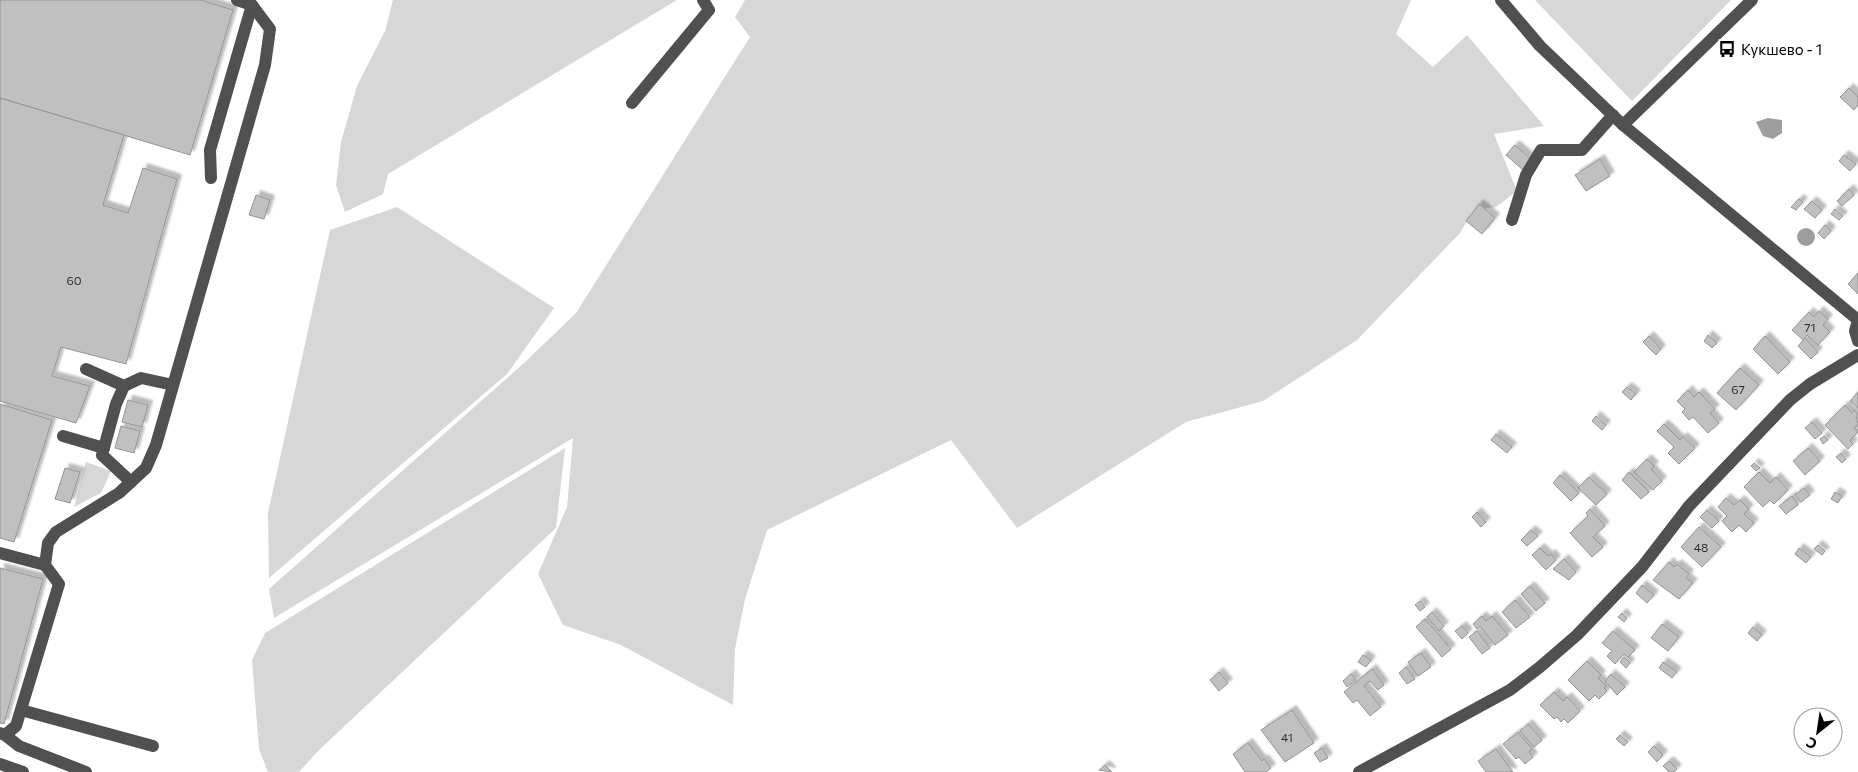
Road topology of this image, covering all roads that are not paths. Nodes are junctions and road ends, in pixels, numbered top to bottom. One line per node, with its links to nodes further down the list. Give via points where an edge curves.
1 (238, 0): 5 (street)
2 (1501, 0): 7 (street, via 1540,46)
3 (1752, 0): 8 (street)
4 (708, 3): 6 (street)
5 (252, 4): 9 (street, via 210,150); 15 (street, via 270,29 266,66)
6 (632, 102)
7 (1613, 115): 8 (street); 10 (street, via 1582,150 1541,150 1526,174)
8 (1623, 125): 11 (street)
9 (211, 178)
10 (1512, 220)
11 (1858, 320): 12 (street, via 1855,331)
12 (1858, 341)
13 (1858, 355): 28 (street, via 1790,400 1689,506 1642,567 1577,635 1540,667 1510,690)
14 (86, 369): 16 (street)
15 (173, 385): 16 (street, via 141,378); 19 (street, via 156,445 146,468)
16 (124, 386): 18 (street)
17 (64, 436): 18 (street)
18 (104, 448): 19 (street, via 102,455)
19 (131, 482): 21 (street, via 56,532 48,542)
20 (0, 552): 21 (street)
21 (45, 565): 22 (street, via 59,584)
22 (21, 710): 23 (street, via 16,726); 24 (street)
23 (2, 734): 27 (street, via 19,746)
24 (153, 746)
25 (0, 764): 26 (street)
26 (23, 772)
27 (86, 772)
28 (1358, 772)

